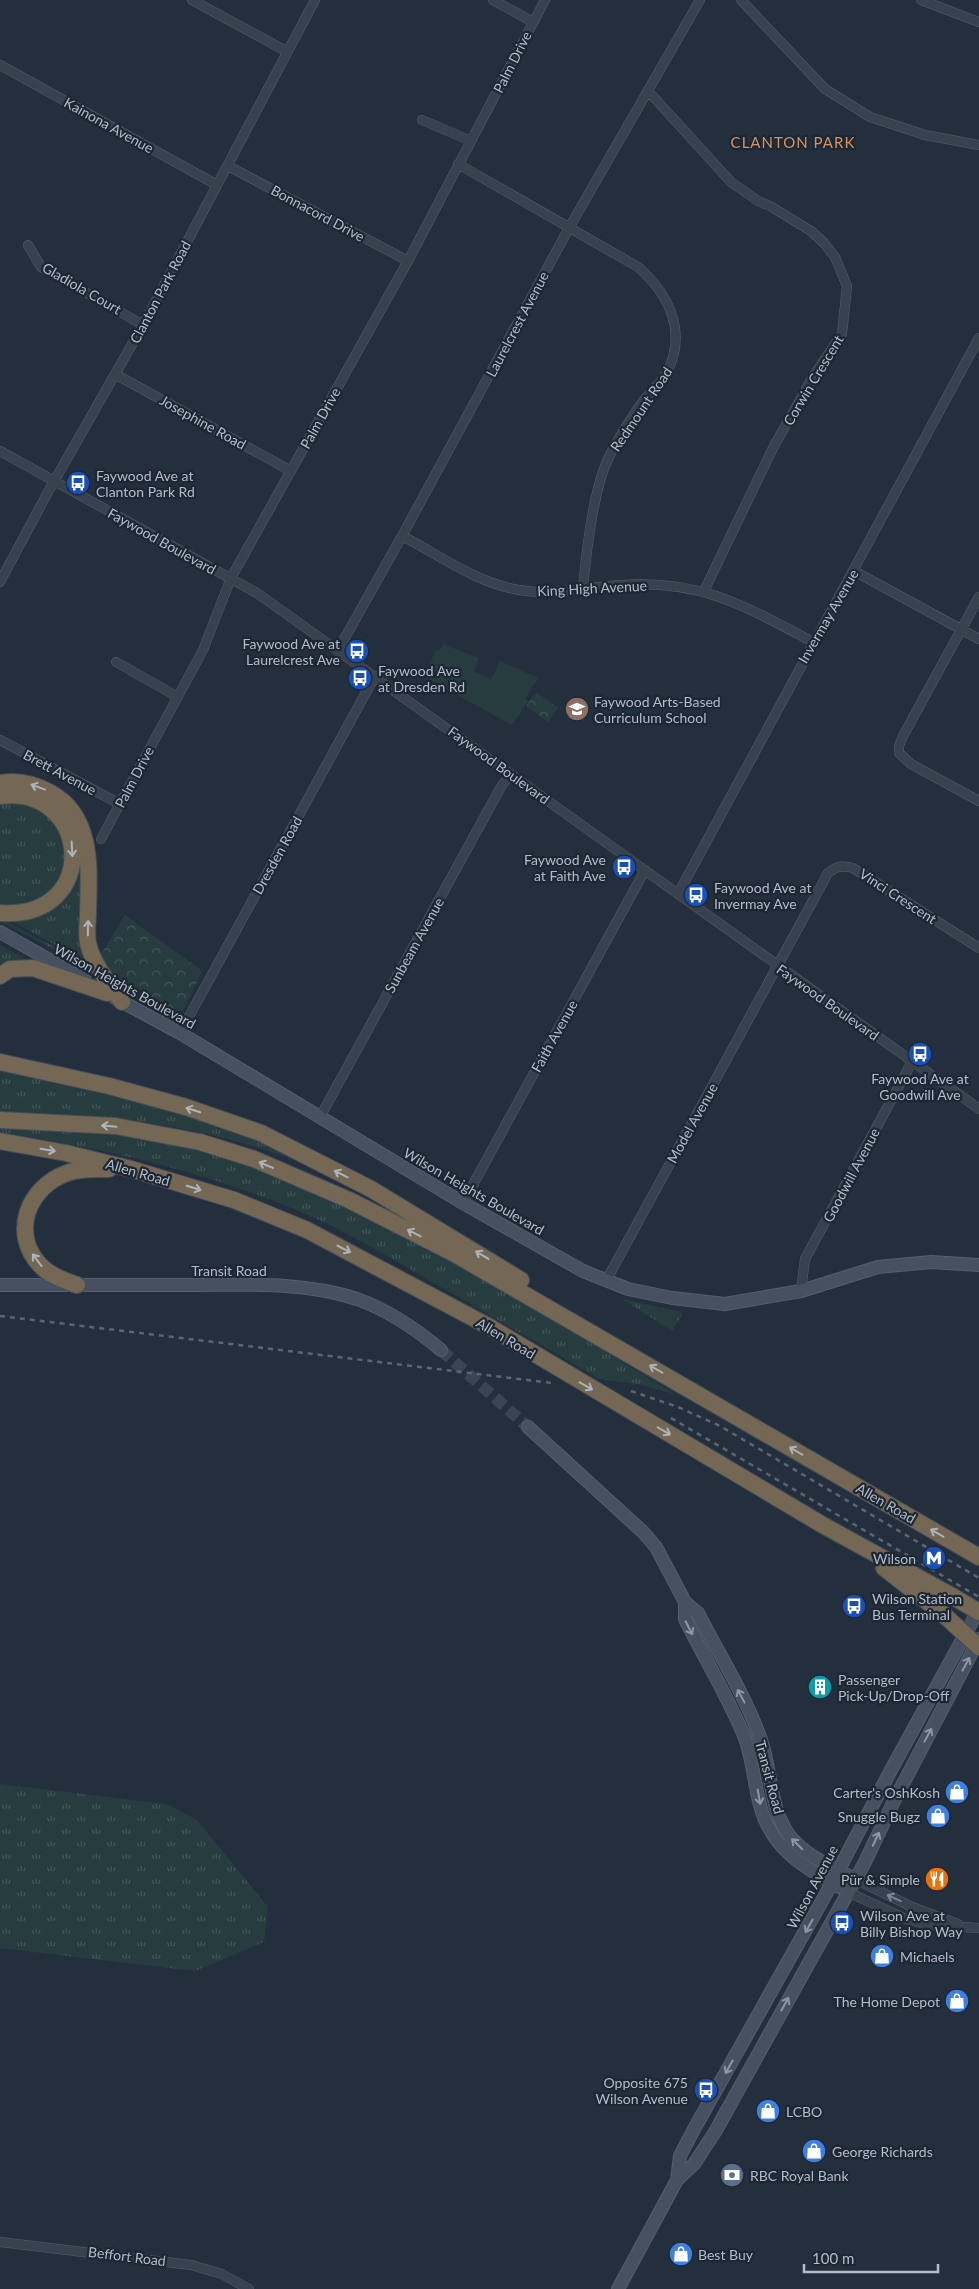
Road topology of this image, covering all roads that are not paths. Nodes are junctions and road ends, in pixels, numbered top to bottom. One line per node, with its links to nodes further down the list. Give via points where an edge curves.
1 (192, 0): 10 (street)
2 (315, 0): 10 (street, Clanton Park Road)
3 (494, 0): 8 (street)
4 (545, 0): 8 (street, Palm Drive)
5 (700, 0): 12 (street, Laurelcrest Avenue)
6 (741, 0): 15 (street, via 825,89 870,117 925,135)
7 (921, 0): 9 (street)
8 (533, 22): 14 (street, Palm Drive)
9 (979, 22)
10 (286, 51): 17 (street, Clanton Park Road)
11 (0, 65): 18 (street, Kainona Avenue)
12 (648, 91): 19 (street, Laurelcrest Avenue); 33 (street, Corwin Crescent, via 731,182 811,231 824,243 847,286 842,334 814,375 773,448)
13 (422, 120): 14 (street)
14 (471, 142): 16 (street, Palm Drive)
15 (979, 145)
16 (458, 164): 19 (street, Redmount Road); 21 (street, Palm Drive)
17 (228, 166): 18 (street, Clanton Park Road); 21 (street, Bonnacord Drive)
18 (217, 185): 22 (street, Clanton Park Road)
19 (569, 228): 28 (street, Laurelcrest Avenue); 32 (street, Redmount Road, via 623,257 651,278 666,302 675,330 676,348 665,376 622,432 605,467 598,489)
20 (28, 245): 22 (street, Gladiola Court, via 41,267)
21 (408, 261): 26 (street, Palm Drive)
22 (143, 325): 24 (street, Clanton Park Road)
23 (979, 338): 29 (street, Invermay Avenue)
24 (115, 374): 26 (street, Josephine Road); 27 (street, Clanton Park Road)
25 (0, 451): 27 (street, Faywood Boulevard)
26 (291, 471): 30 (street, Palm Drive)
27 (54, 481): 30 (street, Faywood Boulevard); 31 (street, Clanton Park Road)
28 (402, 536): 32 (street, King High Avenue, via 500,586 544,592); 38 (street, Laurelcrest Avenue)
29 (854, 571): 35 (street); 37 (street, Invermay Avenue)
30 (231, 578): 38 (street, Faywood Boulevard); 41 (street, Palm Drive, via 203,650)
31 (0, 582)
32 (583, 589): 33 (street, King High Avenue, via 643,584)
33 (704, 591): 37 (street, King High Avenue, via 745,605)
34 (979, 597): 35 (street)
35 (961, 629): 36 (street); 46 (street, via 903,736 899,753 911,764)
36 (979, 639)
37 (813, 642): 50 (street, Invermay Avenue)
38 (338, 650): 40 (street, Faywood Boulevard)
39 (116, 662): 41 (street)
40 (375, 676): 43 (street, Faywood Boulevard); 58 (street, Dresden Road)
41 (178, 697): 47 (street, Palm Drive)
42 (0, 740): 47 (street, Brett Avenue)
43 (511, 775): 49 (street, Faywood Boulevard); 64 (street, Sunbeam Avenue, via 502,785)
44 (0, 783): 57 (highway, one-way to 44, via 94,960 88,941 87,846 77,817 61,799 40,786 14,780)
45 (0, 796): 51 (highway, one-way to 51, via 22,795 47,806 61,820 72,843 70,871 60,893 33,911)
46 (979, 801)
47 (120, 804): 48 (street, Palm Drive)
48 (101, 839)
49 (645, 870): 50 (street, Faywood Boulevard); 68 (street, Faith Avenue)
50 (678, 894): 54 (street, Faywood Boulevard)
51 (0, 913)
52 (0, 932): 56 (main road, Wilson Heights Boulevard)
53 (979, 948): 54 (street, Vinci Crescent, via 844,865 828,873)
54 (777, 966): 61 (street, Faywood Boulevard); 70 (street, Model Avenue)
55 (0, 976): 56 (highway, via 10,969 34,968)
56 (107, 993): 57 (main road, Wilson Heights Boulevard)
57 (122, 1002): 58 (main road, Wilson Heights Boulevard)
58 (180, 1033): 64 (main road, Wilson Heights Boulevard)
59 (0, 1054): 62 (highway)
60 (0, 1062): 62 (highway)
61 (912, 1062): 63 (street, Faywood Boulevard); 73 (street, Goodwill Avenue, via 805,1259)
62 (16, 1067): 75 (highway, one-way to 62, via 490,1260 371,1189 261,1133 109,1086)
63 (979, 1109)
64 (320, 1117): 68 (main road, Wilson Heights Boulevard)
65 (0, 1120): 75 (highway, Allen Road, one-way to 65, via 454,1253 348,1200 254,1159 200,1142 140,1130)
66 (0, 1141): 67 (highway, Allen Road, one-way to 67)
67 (131, 1169): 72 (highway, one-way to 67, via 47,1272 33,1257 24,1228 28,1207 48,1183 67,1173); 77 (highway, Allen Road, one-way to 77, via 234,1200 307,1230 364,1259 488,1326)
68 (463, 1203): 70 (main road, Wilson Heights Boulevard)
69 (979, 1265): 73 (main road, Wilson Heights Boulevard, via 931,1262 878,1267)
70 (606, 1281): 73 (main road, Wilson Heights Boulevard, via 672,1298 725,1304)
71 (0, 1285): 72 (main road, Transit Road)
72 (77, 1285): 74 (main road, Transit Road, via 276,1285 323,1291 376,1308 420,1332)
73 (801, 1291)
74 (441, 1350)
75 (624, 1351): 78 (highway, Allen Road, one-way to 75)
76 (528, 1427): 79 (main road, Transit Road, via 643,1532 656,1547)
77 (821, 1524): 80 (highway, Allen Road, bridge); 82 (highway, bridge, via 896,1576)
78 (979, 1557)
79 (685, 1602): 83 (main road, Transit Road, one-way to 79, via 803,1849 784,1826 777,1813 765,1751 757,1728 698,1613); 85 (main road, Transit Road, one-way to 85, via 685,1619 749,1750 760,1804 770,1830 778,1844 795,1861)
80 (979, 1611): 83 (main road, Wilson Avenue)
81 (979, 1639): 84 (main road, Wilson Avenue, one-way to 81)
82 (979, 1647)
83 (838, 1870): 84 (main road, Transit Road); 85 (main road, Wilson Avenue)
84 (855, 1879): 86 (main road, Wilson Avenue); 87 (street, one-way to 84)
85 (832, 1883): 86 (main road, Transit Road); 89 (main road, Wilson Avenue, one-way to 89)
86 (848, 1892): 87 (street, via 906,1919 928,1925); 90 (main road, Wilson Avenue, one-way to 86)
87 (964, 1926): 88 (street)
88 (979, 1928)
89 (697, 2123): 90 (main road); 91 (main road, Wilson Avenue, via 680,2156)
90 (714, 2132): 91 (main road, Wilson Avenue, via 694,2164)
91 (677, 2180): 94 (main road, Wilson Avenue)
92 (0, 2242): 93 (street, Beffort Road, via 191,2265 222,2274)
93 (249, 2289)
94 (618, 2289)

